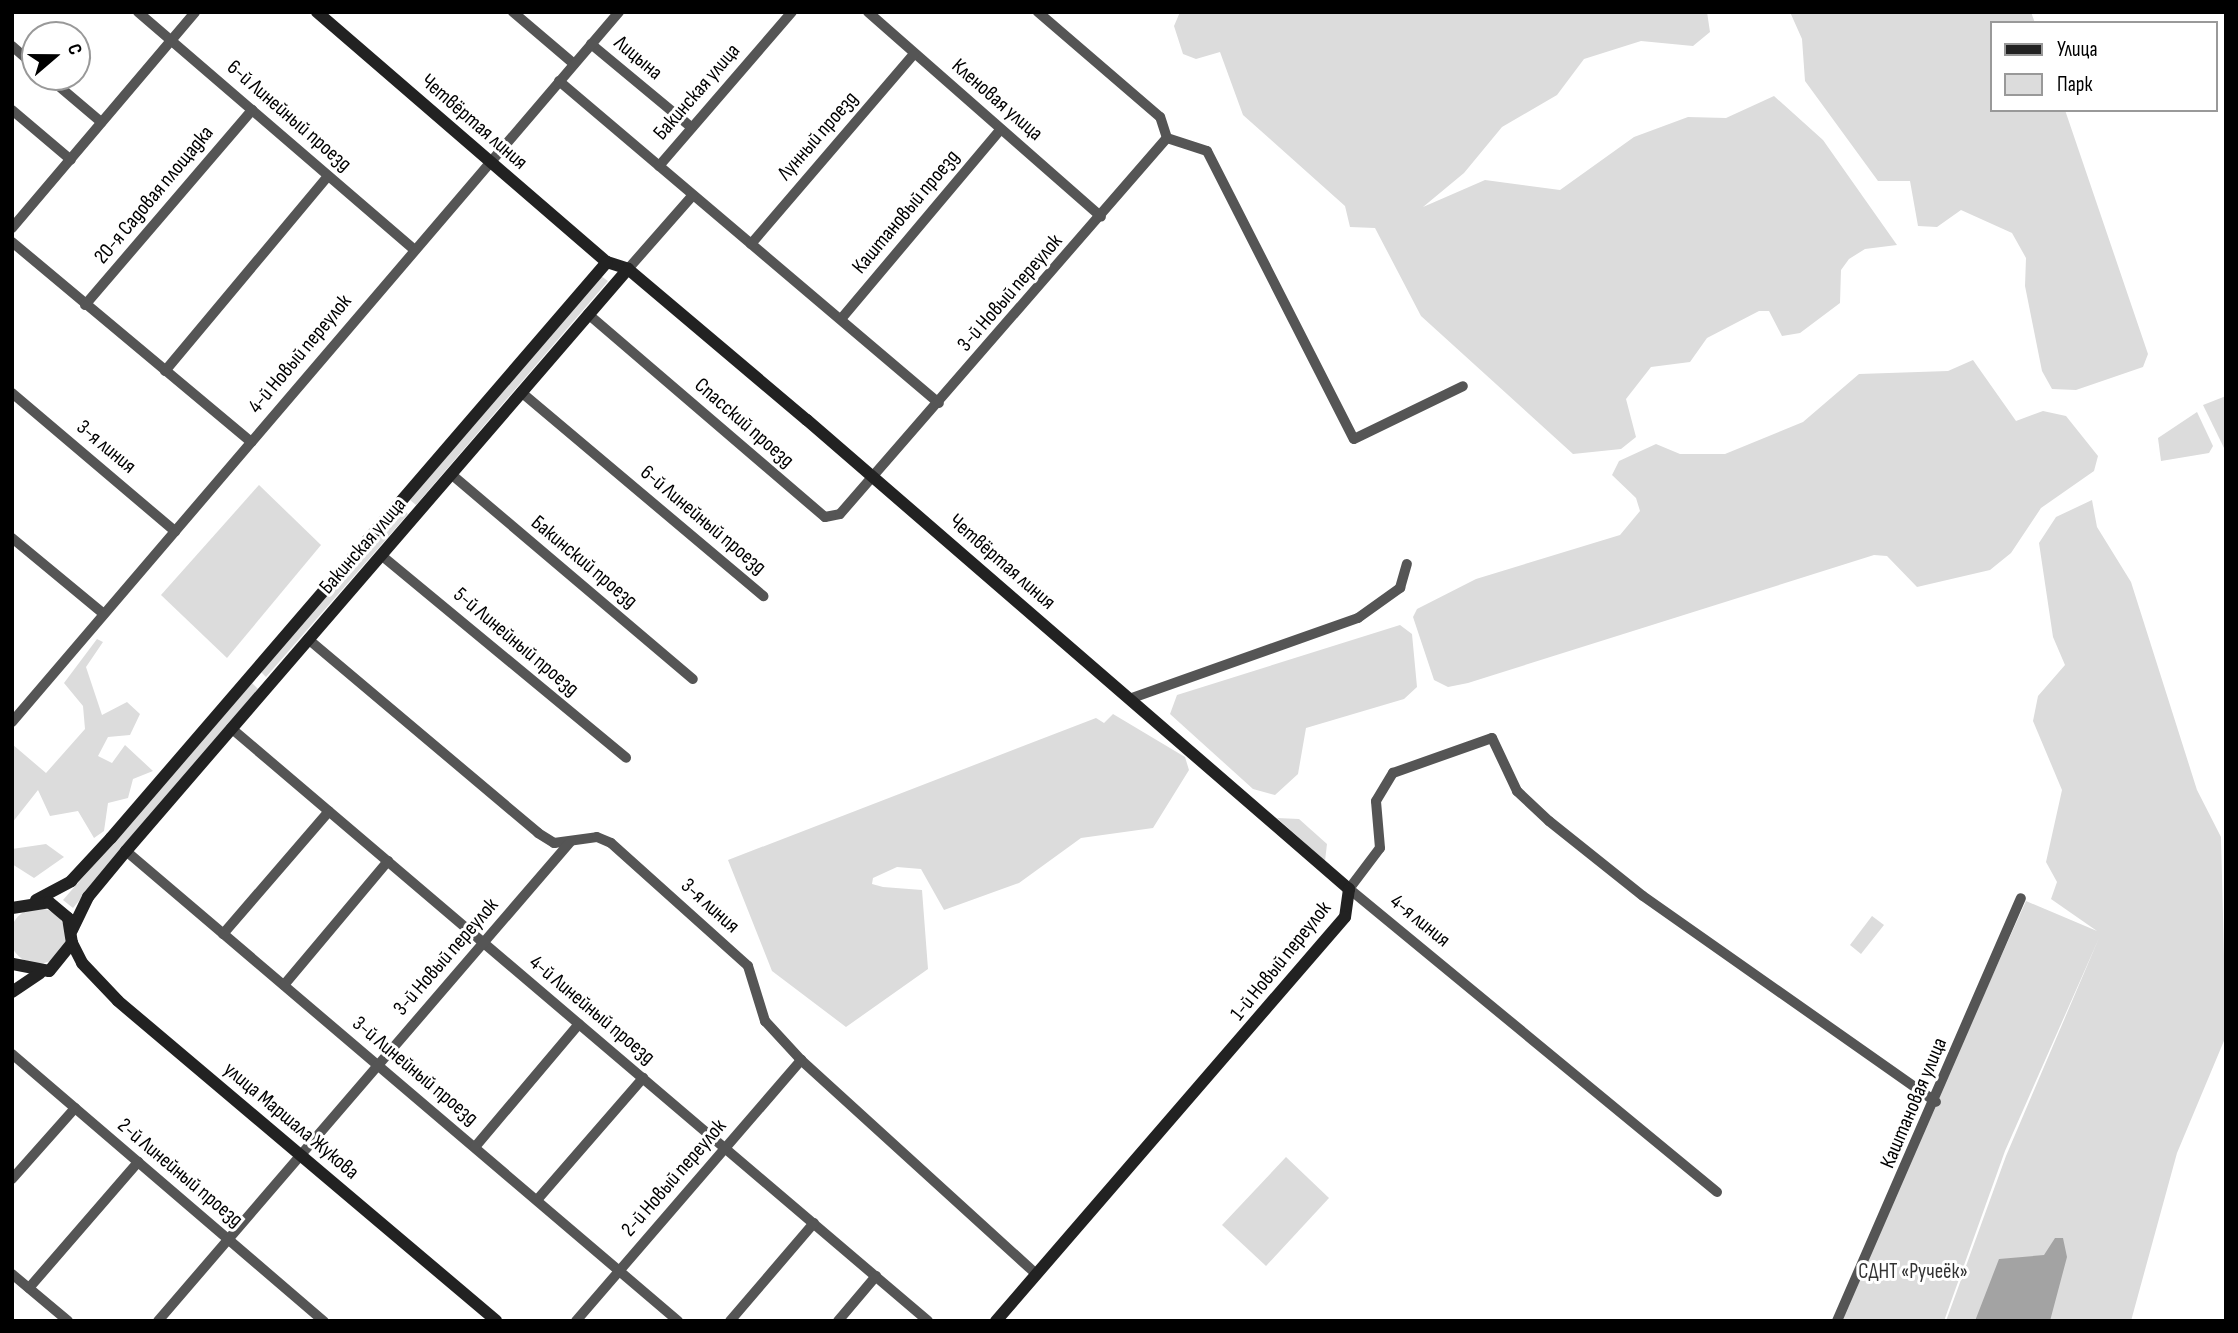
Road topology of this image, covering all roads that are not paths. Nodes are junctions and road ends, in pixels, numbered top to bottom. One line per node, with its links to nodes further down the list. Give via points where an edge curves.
1 (138, 12): 9 (street, 6-й Линейный проезд)
2 (195, 12): 9 (street)
3 (317, 12): 22 (street, Четвёртая линия)
4 (513, 12): 12 (street)
5 (619, 12): 10 (street, 4-й Новый переулок)
6 (792, 12): 18 (street, Бакинская улица)
7 (868, 12): 11 (street, Кленовая улица)
8 (1038, 12): 20 (street)
9 (171, 40): 16 (street, 6-й Линейный проезд); 17 (street)
10 (591, 44): 12 (street, 4-й Новый переулок); 18 (street, Лицына)
11 (914, 54): 19 (street, Кленовая улица); 29 (street, Лунный проезд)
12 (573, 64): 13 (street, 4-й Новый переулок)
13 (559, 81): 22 (street, 4-й Новый переулок); 23 (street)
14 (64, 91): 17 (street)
15 (12, 110): 21 (street)
16 (252, 110): 24 (street, 6-й Линейный проезд); 33 (street, 20-я Садовая площадка)
17 (101, 122): 21 (street)
18 (692, 128): 23 (street, Бакинская улица)
19 (1001, 129): 26 (street, Кленовая улица); 35 (street, Каштановый проезд)
20 (1168, 134): 26 (street, 3-й Новый переулок); 37 (street, via 1207,152 1354,439)
21 (71, 160): 27 (street)
22 (489, 161): 30 (street, 4-й Новый переулок); 31 (street, Четвёртая линия)
23 (659, 166): 25 (street)
24 (328, 176): 30 (street, 6-й Линейный проезд); 36 (street)
25 (693, 195): 29 (street); 32 (street, Бакинская улица)
26 (1101, 217): 40 (street, 3-й Новый переулок)
27 (12, 228)
28 (12, 242): 33 (street)
29 (751, 244): 35 (street)
30 (414, 249): 41 (street, 4-й Новый переулок)
31 (607, 262): 32 (street); 44 (street, Бакинская улица)
32 (628, 268): 34 (street, Бакинская улица); 43 (street, Четвёртая линия)
33 (85, 305): 36 (street)
34 (588, 314): 38 (street, Бакинская улица); 43 (street, Спасский проезд, via 825,517 840,514)
35 (841, 320): 40 (street)
36 (165, 371): 41 (street)
37 (1463, 386)
38 (521, 392): 42 (street, Бакинская улица); 50 (street, 6-й Линейный проезд)
39 (12, 393): 46 (street, 3-я линия)
40 (939, 402): 43 (street, 3-й Новый переулок)
41 (251, 442): 46 (street, 4-й Новый переулок)
42 (451, 474): 45 (street, Бакинская улица); 54 (street, Бакинский проезд)
43 (872, 476): 56 (street, Четвёртая линия)
44 (402, 499): 45 (street); 53 (street, Бакинская улица)
45 (418, 513): 48 (street, Бакинская улица)
46 (175, 531): 51 (street, 4-й Новый переулок)
47 (14, 544): 51 (street)
48 (381, 555): 52 (street, Бакинская улица); 59 (street, 5-й Линейный проезд)
49 (1407, 564): 56 (street, via 1400,588 1358,618)
50 (763, 596)
51 (104, 614): 57 (street, 4-й Новый переулок)
52 (308, 639): 55 (street, Бакинская улица); 61 (street, 3-я линия, via 538,833 554,843)
53 (252, 672): 55 (street); 66 (street, Бакинская улица, via 71,881)
54 (693, 679)
55 (268, 685): 58 (street, Бакинская улица)
56 (1132, 698): 64 (street, Четвёртая линия)
57 (12, 722)
58 (231, 728): 60 (street, 4-й Линейный проезд); 62 (street, Бакинская улица)
59 (626, 758)
60 (329, 811): 63 (street, 4-й Линейный проезд); 67 (street)
61 (571, 841): 69 (street, 3-й Новый переулок); 76 (street, 3-я линия, via 611,843 748,966 765,1021)
62 (127, 851): 67 (street, 3-й Линейный проезд); 68 (street, Бакинская улица, via 88,897)
63 (388, 861): 69 (street, 4-й Линейный проезд); 72 (street)
64 (1349, 889): 79 (street, 1-й Новый переулок, via 1380,848 1376,801 1387,779 1411,763 1492,738 1517,791 1549,821 1643,896); 86 (street, 4-я линия); 91 (street, 1-й Новый переулок, via 1345,918)
65 (2021, 898): 79 (street, Каштановая улица)
66 (21, 902): 68 (street, улица Маршала Жукова, via 60,908)
67 (223, 934): 72 (street, 3-й Линейный проезд)
68 (72, 936): 71 (street, Бакинская улица, via 60,964); 83 (street, улица Маршала Жукова, via 100,984)
69 (484, 943): 74 (street, 4-й Линейный проезд); 77 (street, 3-й Новый переулок)
70 (12, 964): 71 (street)
71 (40, 973): 73 (street)
72 (284, 985): 77 (street, 3-й Линейный проезд)
73 (12, 992)
74 (579, 1024): 78 (street, 4-й Линейный проезд); 81 (street)
75 (12, 1054): 80 (street, 2-й Линейный проезд)
76 (801, 1060): 82 (street, 2-й Новый переулок); 91 (street, 3-я линия)
77 (378, 1066): 81 (street, 3-й Линейный проезд); 83 (street, 3-й Новый переулок)
78 (643, 1078): 82 (street, 4-й Линейный проезд); 87 (street)
79 (1936, 1102): 105 (street, Каштановая улица)
80 (75, 1108): 84 (street, 2-й Линейный проезд); 85 (street)
81 (475, 1147): 87 (street, 3-й Линейный проезд)
82 (726, 1148): 88 (street, 4-й Линейный проезд); 90 (street, 2-й Новый переулок)
83 (301, 1154): 89 (street, 3-й Новый переулок); 98 (street, улица Маршала Жукова)
84 (138, 1162): 89 (street, 2-й Линейный проезд); 94 (street)
85 (12, 1179)
86 (1717, 1192)
87 (537, 1200): 90 (street, 3-й Линейный проезд)
88 (814, 1223): 93 (street, 4-й Линейный проезд); 101 (street)
89 (228, 1239): 95 (street, 2-й Линейный проезд); 97 (street, 3-й Новый переулок)
90 (620, 1271): 99 (street, 2-й Новый переулок); 100 (street, 3-й Линейный проезд)
91 (1035, 1272): 104 (street, 1-й Новый переулок)
92 (12, 1274): 94 (street)
93 (876, 1276): 102 (street); 103 (street, 4-й Линейный проезд)
94 (29, 1288): 96 (street)
95 (322, 1320)
96 (68, 1321)
97 (158, 1321)
98 (496, 1321)
99 (576, 1321)
100 (678, 1321)
101 (730, 1321)
102 (838, 1321)
103 (928, 1321)
104 (996, 1321)
105 (1837, 1321)

